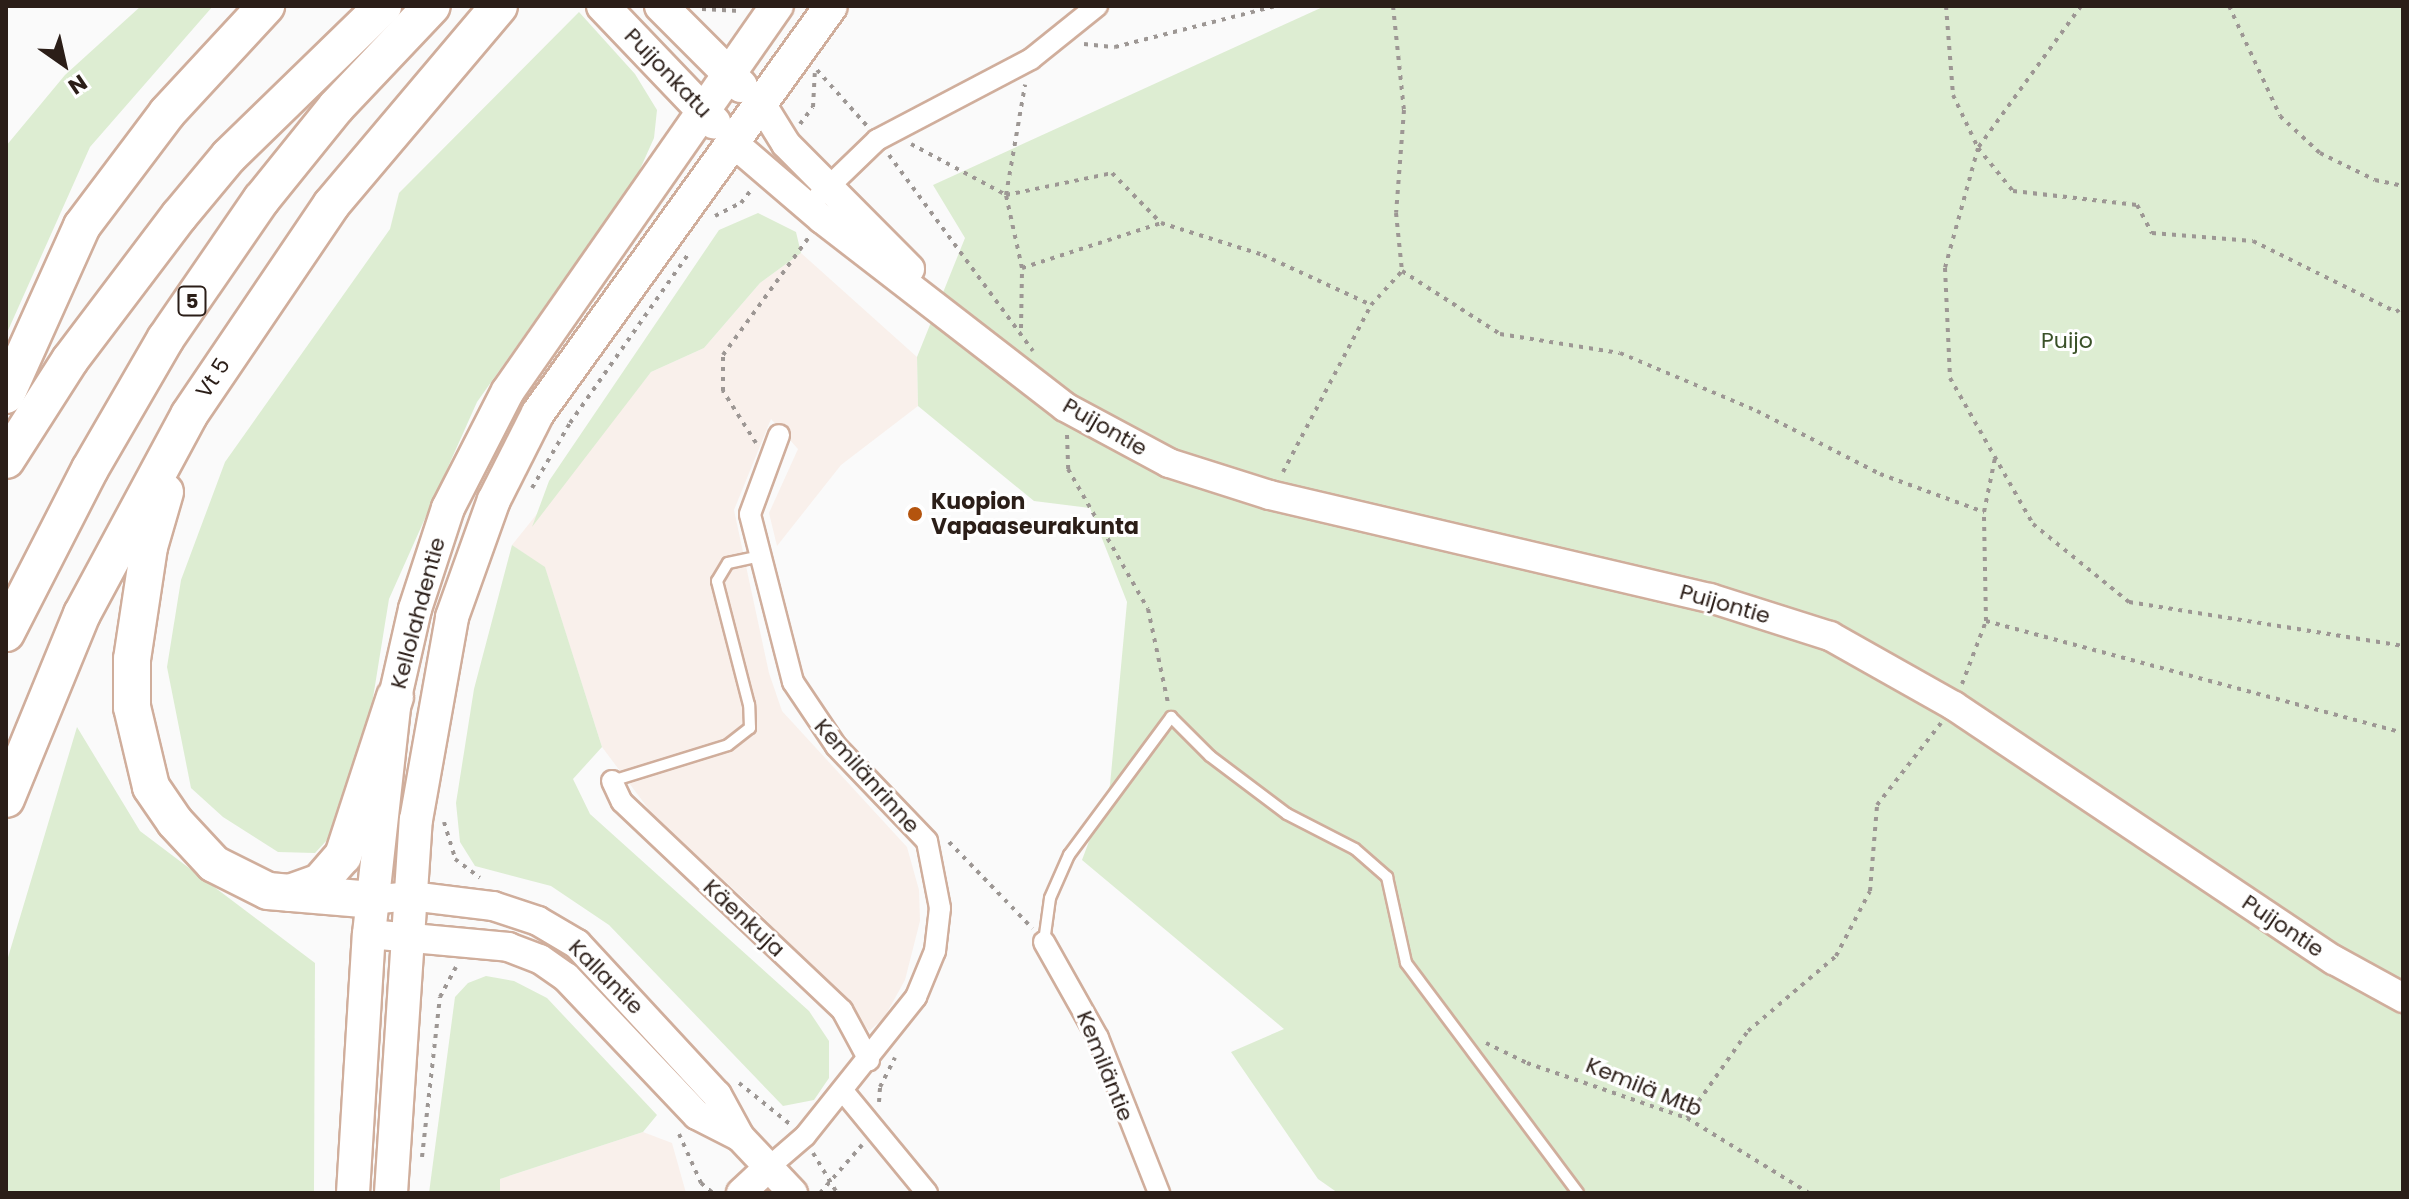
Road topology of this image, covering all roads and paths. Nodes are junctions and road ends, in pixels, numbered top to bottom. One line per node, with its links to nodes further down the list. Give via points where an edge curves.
1 (266, 6): 42 (highway, via 167,113 82,226)
2 (383, 6): 47 (highway, via 229,156 179,216 70,360)
3 (432, 6): 54 (highway, 5, via 336,107 270,188 166,338 90,469)
4 (499, 6): 44 (highway, Vt 5, via 331,205)
5 (603, 6): 22 (main road, Puijonkatu)
6 (777, 6): 20 (main road, Kellolahdentie)
7 (831, 6): 21 (main road, Kellolahdentie)
8 (1097, 6): 16 (street)
9 (1276, 6): 16 (path, via 1115,47)
10 (1393, 6): 36 (path, via 1404,110 1396,213)
11 (1946, 6): 26 (path, via 1953,95)
12 (2081, 6): 26 (path)
13 (2229, 6): 28 (path, via 2280,116 2320,153 2375,180)
14 (675, 8): 15 (path); 20 (main road, Puijonkatu)
15 (745, 14)
16 (1057, 41): 17 (street)
17 (1031, 59): 24 (street); 30 (path)
18 (806, 61): 19 (path)
19 (816, 69): 23 (path, via 813,107); 24 (path)
20 (728, 74): 21 (main road, Puijonkatu); 22 (main road, Kellolahdentie)
21 (760, 102): 25 (main road, Kellolahdentie); 27 (street, Puijontie, via 786,144)
22 (701, 107): 25 (main road, Puijonkatu); 56 (main road, Kellolahdentie, via 501,404 448,508 415,609)
23 (799, 125)
24 (884, 136): 27 (street); 30 (path); 39 (path)
25 (731, 141): 31 (street, Puijontie); 66 (main road, Kellolahdentie, via 538,413 494,500 452,617 433,703)
26 (1978, 148): 38 (path, via 2013,191 2137,205 2152,233 2253,241 2396,312); 46 (path, via 1955,218 1944,314 1950,378)
27 (828, 186): 31 (street); 40 (street, Puijontie)
28 (2403, 186)
29 (753, 187): 33 (path)
30 (1006, 195): 32 (path, via 1112,173); 35 (path)
31 (815, 213): 40 (street, Puijontie); 48 (path, via 723,355 723,391)
32 (1161, 223): 35 (path); 37 (path, via 1263,255)
33 (707, 227)
34 (698, 240): 50 (path, via 570,423)
35 (1022, 268): 39 (path)
36 (1402, 271): 37 (path); 51 (path, via 1500,334 1620,353 1757,411 1880,474)
37 (1371, 305): 49 (path)
38 (2403, 307)
39 (1021, 329): 41 (path)
40 (989, 349): 43 (street, Puijontie)
41 (1035, 355)
42 (6, 395)
43 (1065, 407): 49 (street, Puijontie, via 1169,463); 58 (path, via 1068,469 1148,609)
44 (189, 415): 61 (highway, Vt 5, via 82,614); 65 (highway, via 149,547 134,622 132,707 138,751 151,787 214,864 268,891)
45 (779, 435): 48 (street, Kemilänrinne)
46 (1996, 456): 51 (path); 55 (path, via 2033,524 2129,602)
47 (6, 460)
48 (768, 463): 52 (street, Kemilänrinne, via 750,514)
49 (1270, 495): 57 (street, Puijontie, via 1710,598 1830,636)
50 (524, 503)
51 (1984, 512): 53 (path)
52 (761, 556): 60 (lane, via 728,563 717,581 749,705 750,728 728,745); 74 (street, Kemilänrinne, via 793,682 836,746 927,841 936,874 940,908 935,951 916,997)
53 (1986, 621): 57 (path); 59 (path)
54 (6, 633)
55 (2403, 646)
56 (395, 697): 65 (highway, via 343,856 320,882); 67 (main road, Kellolahdentie)
57 (1954, 706): 71 (street, Puijontie, via 2334,960); 76 (path, via 1877,805 1870,891 1836,956 1748,1031)
58 (1171, 717): 69 (lane, via 1069,855 1050,898); 72 (lane, via 1210,756 1287,814 1355,849 1379,869 1395,897 1406,963)
59 (2403, 733)
60 (612, 781): 74 (street, Käenkuja, via 631,811 842,1010)
61 (6, 799)
62 (443, 814): 64 (path, via 446,840)
63 (947, 854): 69 (path, via 939,833)
64 (468, 873)
65 (290, 893): 67 (highway)
66 (411, 896): 67 (street, Kallantie); 68 (main road, Kellolahdentie); 79 (street, Kallantie, via 493,906 538,921 577,944 717,1095)
67 (371, 917): 68 (street, Kallantie); 83 (main road, Kellolahdentie)
68 (410, 936): 79 (street, Kallantie, via 508,947 540,959 566,977 697,1115); 84 (main road, Kellolahdentie)
69 (1044, 942): 91 (street, Kemiläntie, via 1098,1038)
70 (467, 968): 80 (path, via 455,970 440,997)
71 (2403, 998)
72 (1459, 1030): 76 (path, Kemilä Mtb, via 1527,1063); 92 (lane)
73 (899, 1051): 77 (path, via 880,1087)
74 (869, 1060): 75 (street, Kemilänrinne)
75 (843, 1091): 77 (street); 81 (street, Kemilänrinne)
76 (1687, 1118): 93 (path, Kemilä Mtb)
77 (877, 1127): 82 (path); 90 (street)
78 (678, 1131): 85 (path, via 701,1183)
79 (740, 1137): 81 (street, Kallantie)
80 (422, 1163)
81 (769, 1167): 86 (street); 87 (street, Kallantie)
82 (829, 1185): 88 (path); 89 (path)
83 (353, 1193)
84 (391, 1193)
85 (713, 1193)
86 (741, 1193)
87 (793, 1193)
88 (820, 1193)
89 (837, 1193)
90 (927, 1193)
91 (1159, 1193)
92 (1578, 1193)
93 (1809, 1193)

